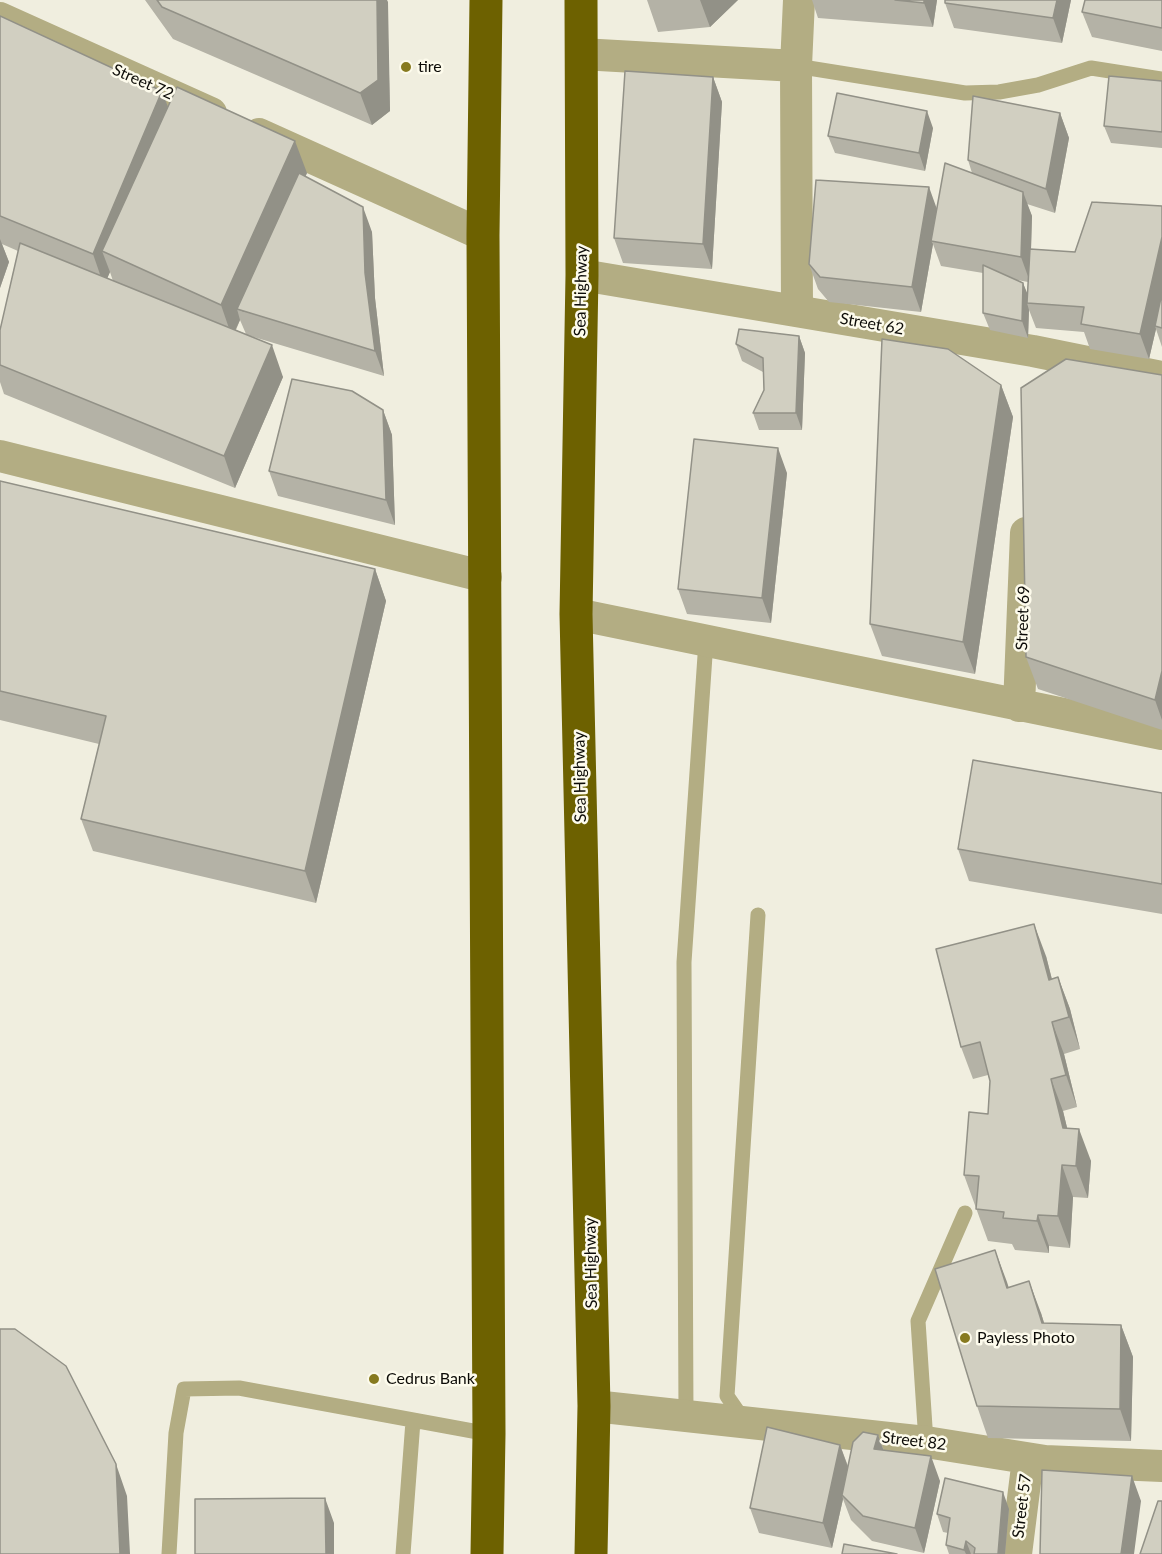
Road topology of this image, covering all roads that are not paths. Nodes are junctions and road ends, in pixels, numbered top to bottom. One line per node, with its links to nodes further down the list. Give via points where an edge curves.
1 (486, 0): 8 (highway)
2 (581, 0): 5 (highway, Sea Highway)
3 (799, 0): 6 (street)
4 (0, 18): 8 (street, Street 72)
5 (581, 54): 6 (street); 9 (highway, Sea Highway)
6 (796, 66): 7 (lane, via 965,93 1038,85 1090,68); 10 (street)
7 (1162, 79)
8 (483, 235): 14 (highway)
9 (582, 275): 10 (street, Street 62); 15 (highway, Sea Highway)
10 (798, 311): 11 (street, Street 62, via 1033,363)
11 (1162, 377)
12 (0, 456): 14 (street)
13 (1028, 504): 17 (street, Street 69)
14 (486, 577): 25 (highway)
15 (576, 614): 16 (street); 21 (highway, Sea Highway)
16 (706, 641): 17 (street); 22 (lane, via 684,962)
17 (1019, 706): 18 (street)
18 (1162, 734)
19 (758, 915): 24 (lane, via 727,1396)
20 (965, 1213): 26 (lane, via 918,1322)
21 (594, 1406): 22 (street, Street 82); 32 (highway, Sea Highway)
22 (686, 1416): 24 (street, Street 82)
23 (413, 1421): 25 (lane); 29 (lane, via 239,1388 184,1389 176,1433); 30 (lane)
24 (745, 1422): 26 (street, Street 82)
25 (489, 1434): 31 (highway)
26 (926, 1442): 27 (street, Street 82)
27 (1036, 1460): 28 (street, Street 82); 33 (street, Street 57); 34 (street, Street 57)
28 (1162, 1466)
29 (169, 1554)
30 (403, 1554)
31 (487, 1554)
32 (591, 1554)
33 (1016, 1554)
34 (1035, 1554)

